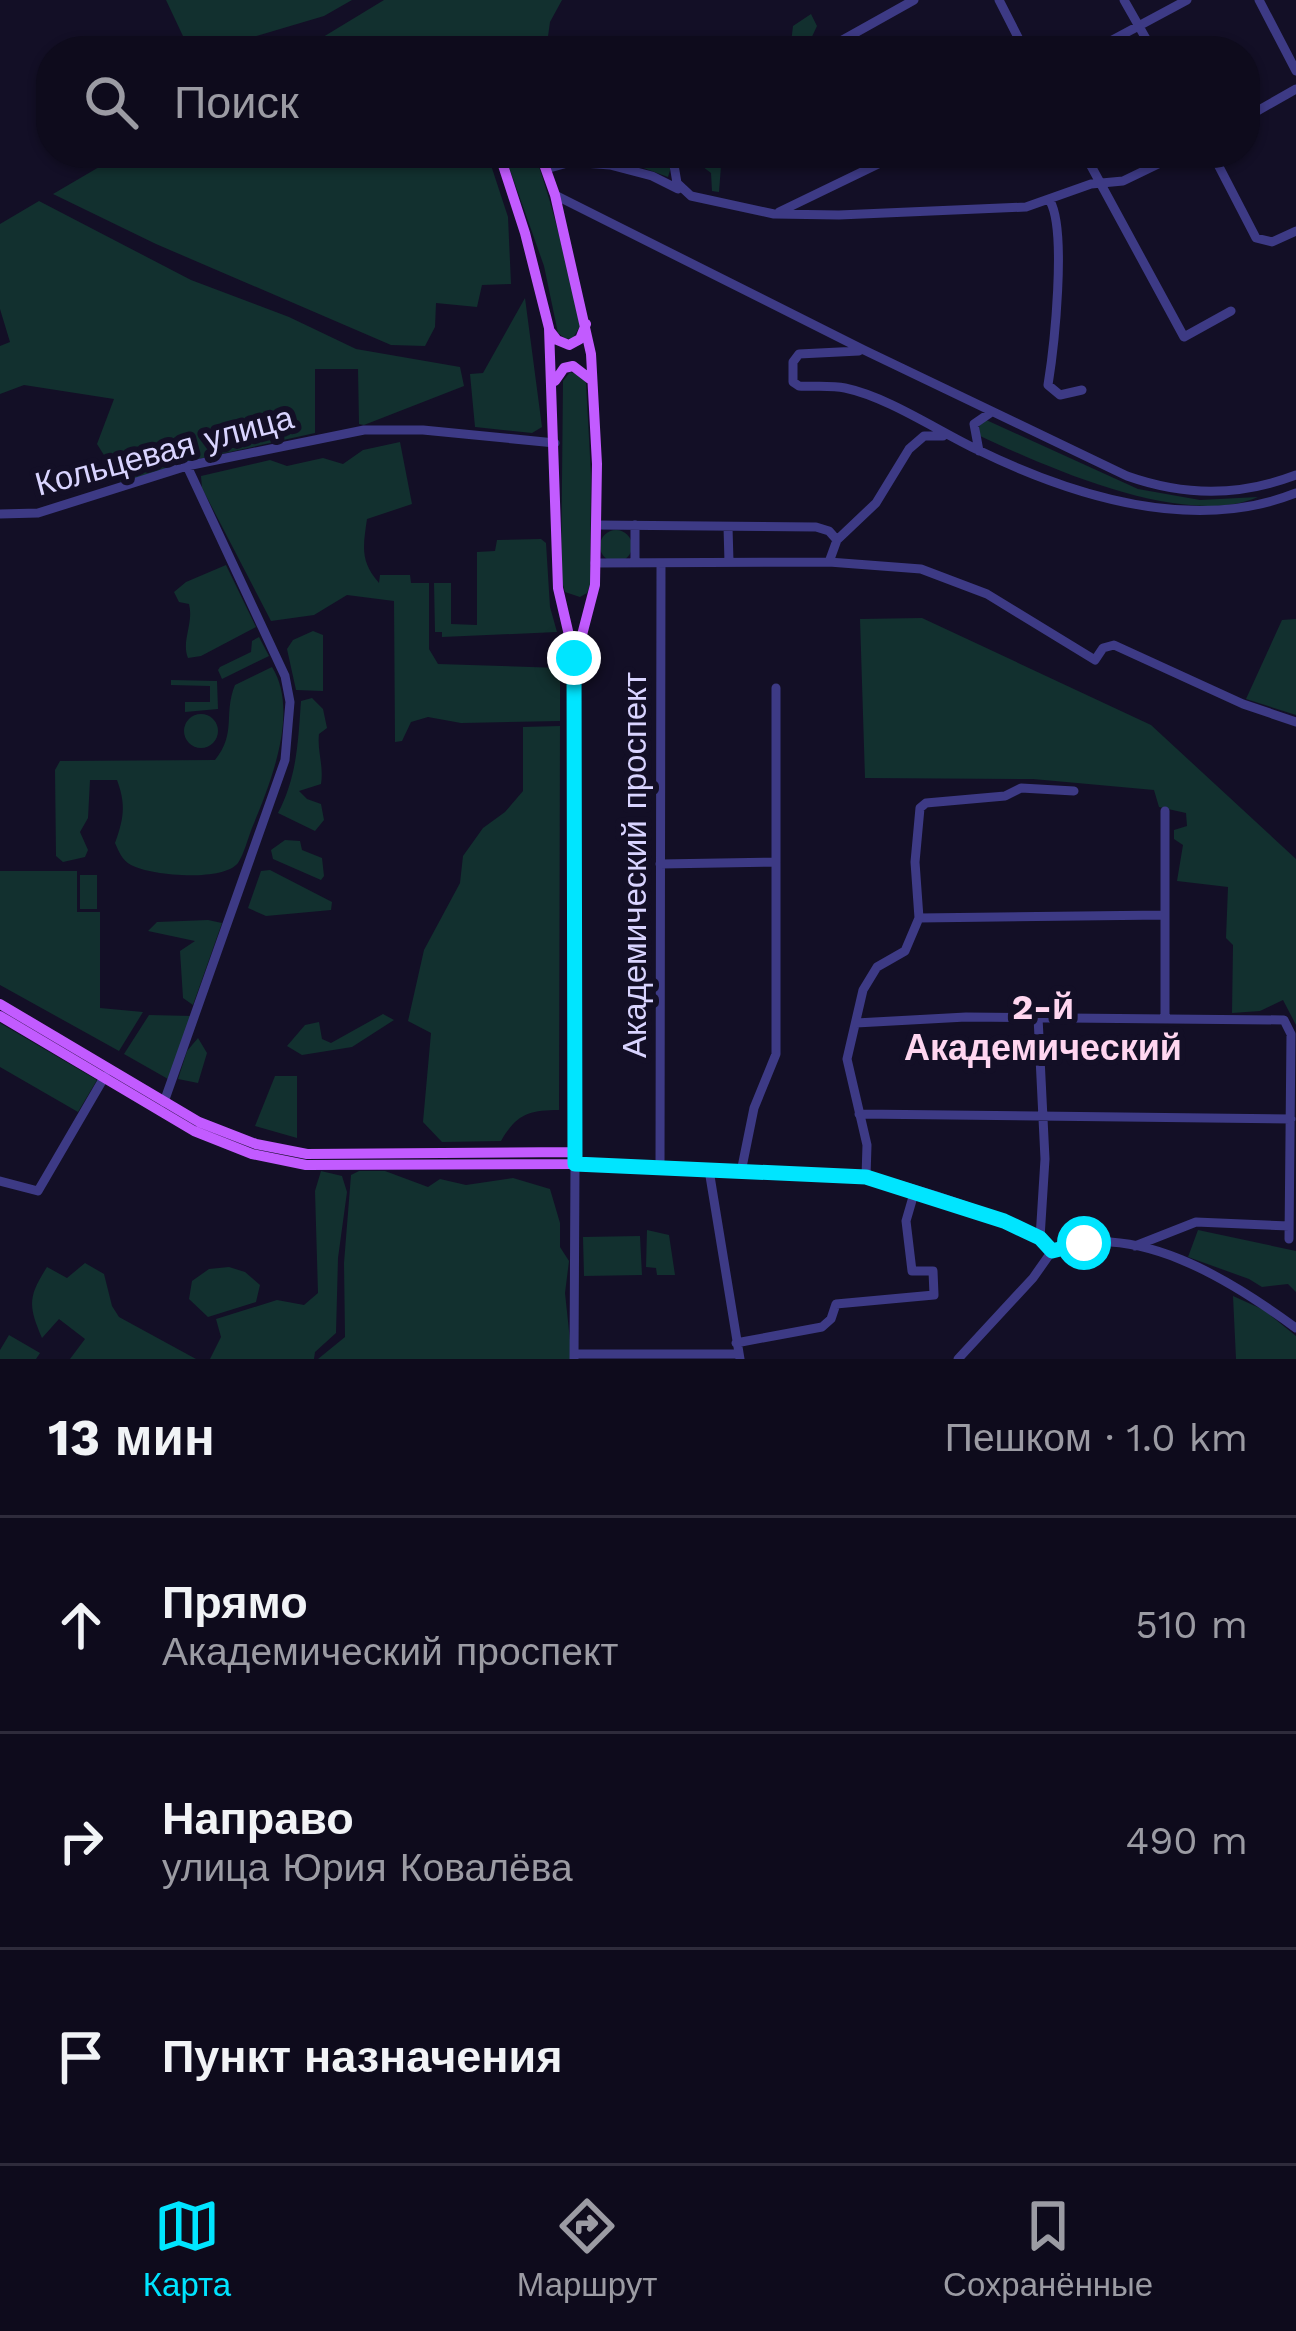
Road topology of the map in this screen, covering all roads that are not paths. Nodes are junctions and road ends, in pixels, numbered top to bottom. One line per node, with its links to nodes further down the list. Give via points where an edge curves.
1 (914, 0): 7 (street)
2 (999, 0): 8 (street)
3 (1124, 0): 6 (street)
4 (1187, 0): 6 (street)
5 (1259, 0): 11 (street)
6 (1138, 26): 9 (street); 10 (street)
7 (850, 36)
8 (1017, 36)
9 (1120, 36)
10 (1144, 36)
11 (1296, 71)
12 (1296, 89): 13 (street)
13 (1260, 109)
14 (504, 168): 31 (main road)
15 (550, 168): 22 (street)
16 (621, 168): 24 (street)
17 (675, 168): 24 (street)
18 (876, 168): 27 (street)
19 (1092, 168): 23 (street)
20 (1150, 168): 23 (street)
21 (1220, 168): 28 (street, via 1256,238 1272,242)
22 (546, 169): 25 (main road)
23 (1100, 182): 26 (street); 29 (street, via 1184,337)
24 (683, 192): 27 (street, via 774,214)
25 (555, 195): 30 (main road); 32 (street)
26 (1050, 201): 27 (street); 35 (street, via 1058,254 1048,385 1060,395)
27 (802, 210)
28 (1296, 231)
29 (1232, 311)
30 (587, 323): 31 (main road, via 569,345); 33 (main road)
31 (549, 328): 34 (main road)
32 (864, 350): 36 (street); 37 (street, via 799,354 794,382 855,391)
33 (592, 383): 34 (main road, via 573,366); 46 (main road)
34 (554, 384): 38 (main road)
35 (1082, 390)
36 (995, 413): 39 (street, via 974,424); 42 (street, via 1156,486)
37 (952, 437): 39 (street); 49 (street, via 916,442 876,503)
38 (555, 442): 40 (street, Кольцевая улица, via 364,430); 55 (main road)
39 (979, 451): 44 (street, via 1120,501 1208,510)
40 (188, 466): 45 (street, Кольцевая улица, via 68,506); 72 (street, via 278,657 290,728)
41 (1296, 475): 42 (street)
42 (1259, 488): 44 (street)
43 (1296, 493): 44 (street)
44 (1263, 503)
45 (0, 514)
46 (596, 525): 47 (street); 52 (main road)
47 (635, 525): 48 (street); 53 (street)
48 (728, 526): 49 (street, via 816,527); 50 (street)
49 (836, 540): 51 (street)
50 (729, 562): 51 (street); 54 (street)
51 (829, 562): 59 (street, via 951,578 1095,660 1114,645)
52 (595, 563): 53 (street); 56 (main road)
53 (634, 563): 54 (street)
54 (662, 563): 63 (street, Академический проспект)
55 (558, 588): 56 (main road, via 577,604); 57 (main road)
56 (593, 592): 57 (main road)
57 (575, 662): 76 (main road)
58 (776, 688): 62 (street)
59 (1296, 722)
60 (1073, 791): 65 (street, via 1021,788 926,803 915,862)
61 (1166, 812): 64 (street)
62 (776, 862): 63 (street); 80 (street, via 776,1054)
63 (660, 864): 78 (street, Академический проспект)
64 (1164, 915): 65 (street); 69 (street)
65 (919, 918): 70 (street, via 905,951 872,973)
66 (0, 1004): 71 (main road)
67 (0, 1016): 71 (main road)
68 (1038, 1017): 69 (street); 70 (street); 74 (street)
69 (1166, 1017): 75 (street, via 1284,1020)
70 (856, 1023): 73 (street, via 847,1059)
71 (108, 1073): 72 (main road); 77 (main road, via 209,1138 252,1154); 82 (street, via 38,1191)
72 (164, 1102): 77 (main road, via 228,1135)
73 (859, 1114): 74 (street); 81 (street)
74 (1041, 1117): 75 (street); 85 (street)
75 (1291, 1119): 84 (street)
76 (575, 1158): 77 (main road); 78 (street); 91 (street)
77 (307, 1159)
78 (660, 1168): 79 (street)
79 (709, 1170): 80 (street); 90 (street)
80 (741, 1172): 81 (street)
81 (866, 1177): 83 (street)
82 (0, 1181)
83 (915, 1190): 85 (street); 90 (street, via 906,1221 912,1271 933,1271 934,1295 836,1304 822,1327)
84 (1289, 1226): 86 (street); 87 (street, via 1196,1222)
85 (1040, 1238): 88 (street)
86 (1289, 1239)
87 (1135, 1246): 88 (street, via 1084,1243); 89 (street, via 1213,1272)
88 (1052, 1251): 92 (street)
89 (1296, 1328)
90 (738, 1352): 91 (street)
91 (575, 1357)
92 (958, 1359)

